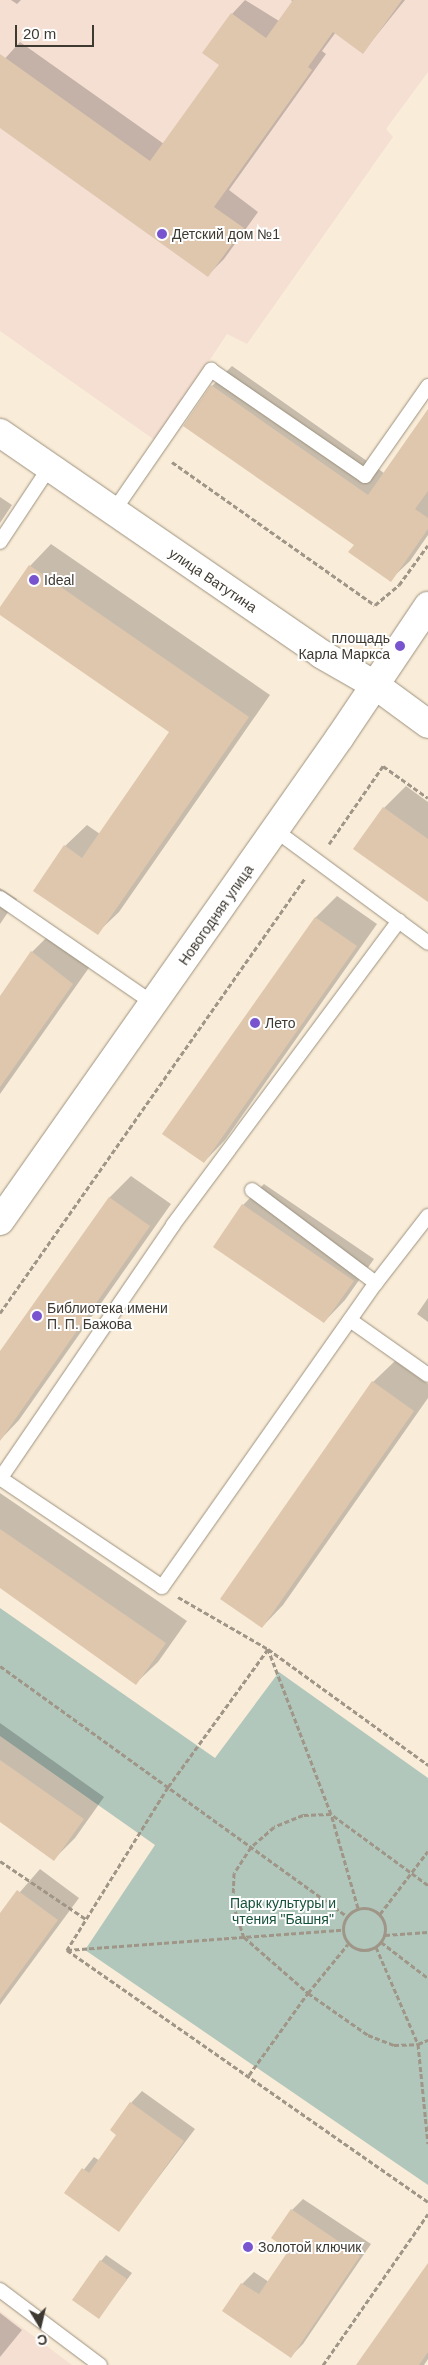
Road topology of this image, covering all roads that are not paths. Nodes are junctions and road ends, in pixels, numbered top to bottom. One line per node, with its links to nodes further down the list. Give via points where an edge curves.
1 (428, 386): 4 (lane, via 365,476 210,370)
2 (0, 433): 3 (street, улица Ватутина)
3 (49, 468): 4 (street, улица Ватутина); 5 (lane)
4 (113, 512): 7 (street, улица Ватутина, via 321,654)
5 (0, 542)
6 (428, 606): 7 (street, Новогодняя улица)
7 (376, 685): 8 (street, улица Ватутина); 9 (street, Новогодняя улица)
8 (428, 724)
9 (275, 830): 11 (lane); 13 (street, Новогодняя улица)
10 (0, 898): 13 (lane)
11 (399, 921): 12 (lane); 20 (lane, via 173,1225)
12 (428, 943)
13 (153, 1003): 16 (street, Новогодняя улица)
14 (252, 1190): 17 (lane)
15 (428, 1216): 17 (lane)
16 (0, 1221)
17 (376, 1283): 18 (lane)
18 (350, 1320): 19 (lane); 20 (lane, via 162,1587)
19 (428, 1375)
20 (0, 1478)
21 (0, 2290): 22 (lane)
22 (100, 2365)

